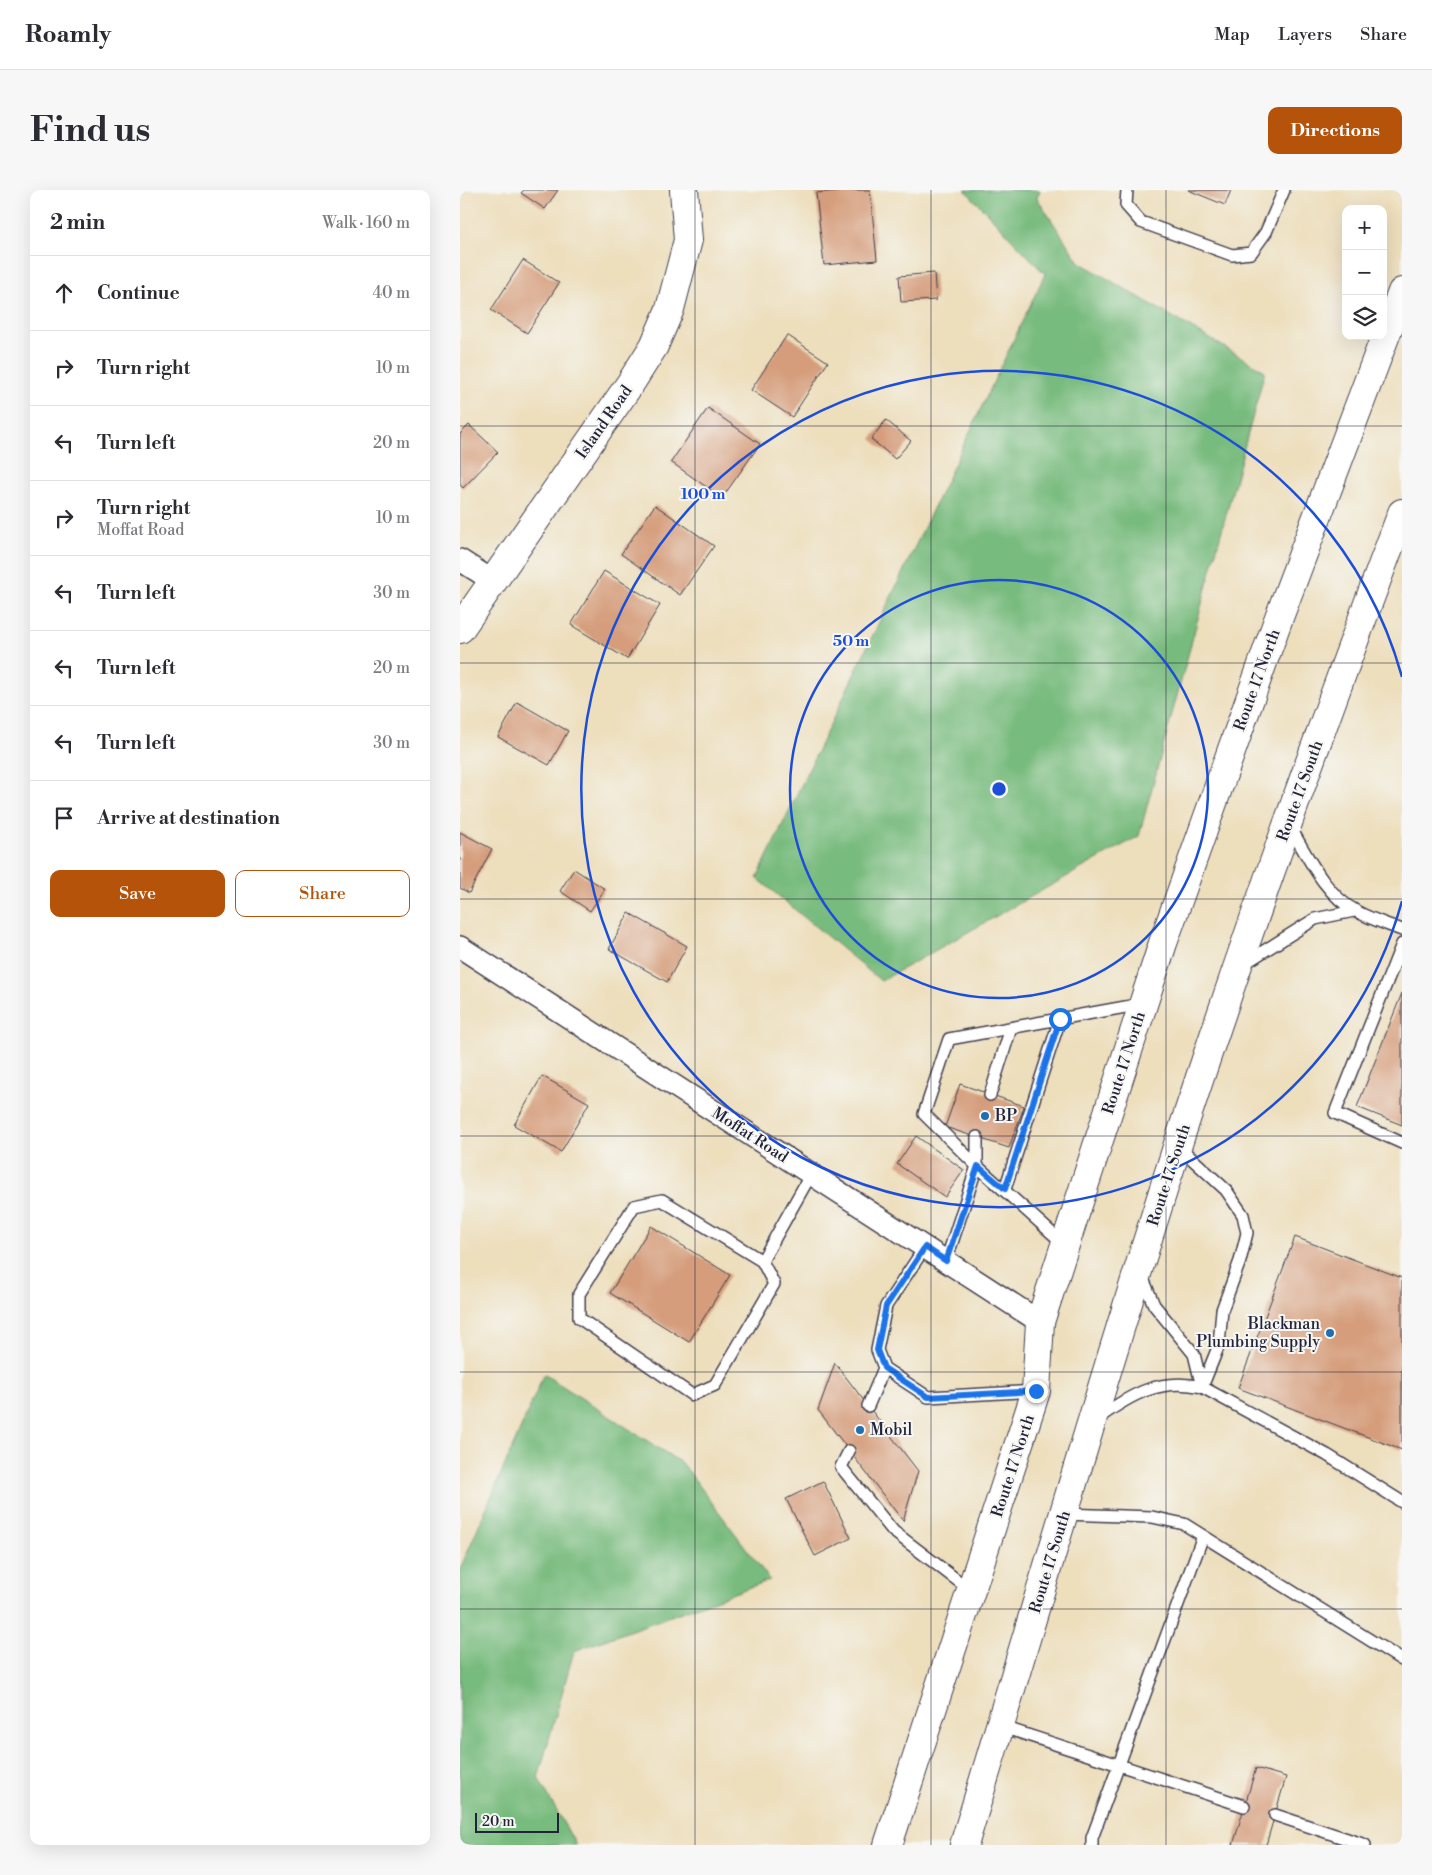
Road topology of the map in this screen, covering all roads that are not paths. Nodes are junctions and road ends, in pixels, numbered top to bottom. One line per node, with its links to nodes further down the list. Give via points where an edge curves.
1 (684, 190): 7 (main road, Island Road, via 688,240 670,310 654,346)
2 (1127, 190): 3 (lane, via 1126,205 1141,222 1232,255 1251,253 1266,232)
3 (1284, 190)
4 (1402, 292): 15 (main road, Route 17 North, via 1278,620)
5 (1402, 513): 9 (main road, Route 17 South)
6 (460, 560): 7 (street)
7 (493, 581): 8 (main road, Island Road)
8 (460, 630)
9 (1288, 824): 10 (lane, via 1322,878); 14 (main road, Route 17 South)
10 (1354, 911): 11 (lane); 14 (lane, via 1315,918)
11 (1402, 930)
12 (1402, 944): 20 (lane, via 1335,1113)
13 (460, 947): 23 (street, Moffat Road)
14 (1236, 968): 21 (main road, Route 17 South)
15 (1144, 1004): 16 (lane); 25 (main road, Route 17 North)
16 (1060, 1019): 17 (lane); 24 (lane)
17 (1011, 1028): 18 (lane); 22 (lane, via 950,1039 924,1114)
18 (990, 1095)
19 (977, 1137): 22 (lane)
20 (1402, 1143)
21 (1178, 1146): 29 (main road, Route 17 South); 32 (lane, via 1226,1190 1243,1215 1247,1233 1222,1310 1219,1346)
22 (978, 1166): 24 (lane); 28 (lane)
23 (811, 1174): 26 (street, Moffat Road); 27 (lane)
24 (1005, 1189): 25 (lane)
25 (1065, 1245): 30 (main road, Route 17 North)
26 (925, 1247): 28 (street, Moffat Road); 31 (lane, via 886,1306 877,1350)
27 (762, 1261): 27 (lane, via 774,1284 715,1385 692,1395 579,1318 578,1294 634,1206 662,1200)
28 (946, 1261): 30 (street, Moffat Road)
29 (1139, 1269): 32 (lane, via 1154,1305 1194,1354); 35 (main road, Route 17 South)
30 (1040, 1322): 33 (main road, Route 17 North)
31 (884, 1368): 33 (lane, via 928,1397); 34 (lane)
32 (1202, 1387): 35 (lane, via 1184,1382 1158,1386 1125,1398); 37 (lane, via 1327,1455)
33 (1036, 1391): 40 (main road, Route 17 North)
34 (868, 1406)
35 (1092, 1423): 38 (main road, Route 17 South)
36 (849, 1450): 40 (lane, via 841,1467 893,1531)
37 (1402, 1502)
38 (1064, 1514): 39 (lane, via 1152,1517 1184,1524); 42 (main road, Route 17 South)
39 (1203, 1536): 41 (lane); 43 (lane)
40 (972, 1592): 47 (main road, Route 17 North)
41 (1402, 1660)
42 (1000, 1726): 43 (lane); 48 (main road, Route 17 South)
43 (1119, 1764): 44 (lane); 46 (lane)
44 (1244, 1806)
45 (1275, 1815): 49 (lane)
46 (1092, 1842)
47 (888, 1845)
48 (964, 1845)
49 (1365, 1845)

